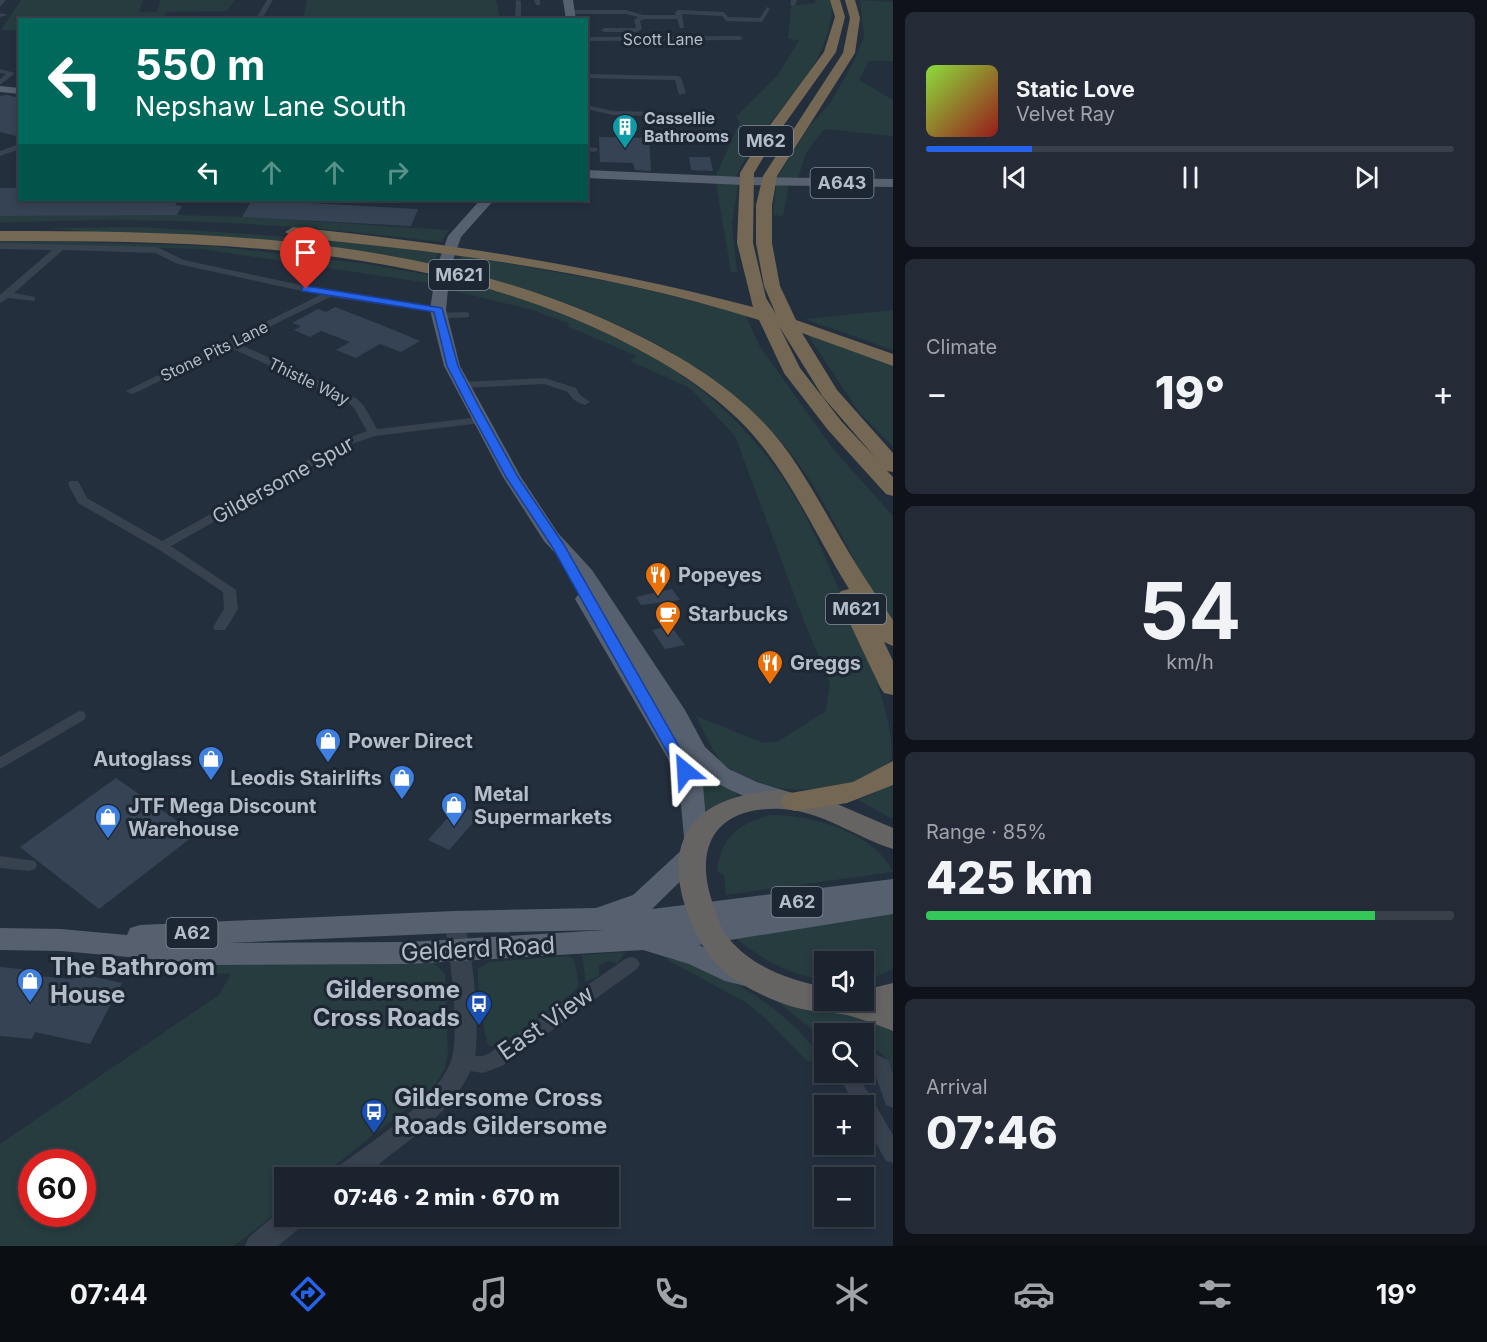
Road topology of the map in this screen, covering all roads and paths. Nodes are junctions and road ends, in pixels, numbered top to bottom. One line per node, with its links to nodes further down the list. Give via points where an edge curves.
1 (3, 0): 7 (street)
2 (270, 0): 12 (street)
3 (568, 0): 10 (main road)
4 (836, 0): 44 (highway, M62, via 840,17 830,52 747,173 745,243 757,298)
5 (850, 0): 50 (highway, M62, via 855,18 849,53 770,176 764,205 764,243 772,286 796,339 830,393)
6 (519, 2): 13 (street)
7 (0, 5)
8 (767, 9): 9 (street, via 762,20 756,22 726,19 724,14)
9 (678, 15): 11 (street); 14 (street)
10 (571, 16): 11 (street, via 626,12)
11 (643, 17): 15 (street, via 637,20 637,30)
12 (259, 18)
13 (518, 18)
14 (682, 27)
15 (604, 30)
16 (740, 38): 17 (street, Scott Lane)
17 (588, 39)
18 (0, 71): 20 (street)
19 (18, 71): 20 (street)
20 (9, 73): 22 (street)
21 (588, 76): 25 (street, via 678,78)
22 (0, 83)
23 (0, 89): 24 (main road)
24 (18, 91)
25 (682, 93)
26 (651, 105): 27 (street, via 657,118)
27 (588, 107)
28 (17, 144): 29 (street)
29 (4, 152)
30 (588, 174): 31 (main road, A643)
31 (893, 183)
32 (486, 201): 40 (main road, via 455,236 441,280)
33 (0, 227): 43 (highway, M621, via 140,224 252,228 462,250 689,293 823,332)
34 (0, 236): 54 (highway, M621, via 183,239 336,253 452,273 550,302 608,325 688,369 731,403 796,477)
35 (0, 246): 36 (street)
36 (60, 248): 37 (street, via 156,250 181,262); 38 (street)
37 (328, 294): 40 (street); 42 (street, Stone Pits Lane)
38 (4, 297): 39 (street)
39 (32, 299)
40 (439, 313): 41 (street, via 465,311); 45 (main road, via 452,366)
41 (468, 327)
42 (230, 344): 46 (street, Stone Pits Lane); 49 (street, Thistle Way, via 352,400)
43 (893, 360)
44 (791, 369): 52 (highway, M62, via 835,426); 53 (highway, via 832,435)
45 (462, 385): 47 (street, via 545,381 572,390 580,399); 48 (main road)
46 (131, 391)
47 (563, 400)
48 (481, 420): 49 (street, Gildersome Spur); 56 (main road, via 512,477)
49 (373, 434): 55 (street, Gildersome Spur, via 350,441)
50 (892, 466)
51 (75, 484): 55 (street, via 82,500)
52 (893, 490)
53 (893, 505)
54 (824, 529): 58 (highway, M621); 59 (highway, M621, via 847,592)
55 (162, 546): 57 (street, via 229,590 231,609)
56 (587, 589): 63 (main road, via 707,764 735,783); 65 (main road, via 680,757 691,785)
57 (220, 627)
58 (893, 638)
59 (893, 687)
60 (79, 716): 61 (street)
61 (0, 764)
62 (893, 771): 63 (highway, via 876,785 861,790)
63 (791, 801): 64 (highway, via 839,813); 65 (highway, via 769,800 737,806 717,818)
64 (883, 835): 66 (highway)
65 (693, 849): 71 (main road, via 642,902); 73 (highway, via 692,884)
66 (893, 850)
67 (0, 862): 68 (street)
68 (29, 865)
69 (893, 889): 73 (main road, Gelderd Road / A62)
70 (893, 904): 73 (main road, Gelderd Road / A62)
71 (596, 919): 72 (main road, Gelderd Road / A62); 73 (main road, Gelderd Road / A62)
72 (454, 922): 75 (main road, Gelderd Road / A62); 76 (street)
73 (705, 923): 77 (main road, Gelderd Road / A62); 78 (highway, via 720,949)
74 (0, 939): 75 (main road, Gelderd Road / A62)
75 (61, 940): 76 (main road, Gelderd Road / A62, via 218,954)
76 (460, 950): 77 (main road, Gelderd Road / A62); 85 (street)
77 (634, 952): 78 (main road, via 696,955 725,970); 85 (street, East View, via 612,973 495,1060 483,1065)
78 (754, 978): 80 (highway)
79 (893, 996): 81 (highway)
80 (814, 998)
81 (874, 1001)
82 (871, 1011): 83 (highway)
83 (893, 1018)
84 (874, 1062): 87 (street, via 881,1065)
85 (463, 1063): 89 (street, via 450,1087 432,1106)
86 (852, 1083): 88 (street)
87 (893, 1099)
88 (893, 1154)
89 (357, 1167)
90 (281, 1227): 91 (street)
91 (258, 1246)

